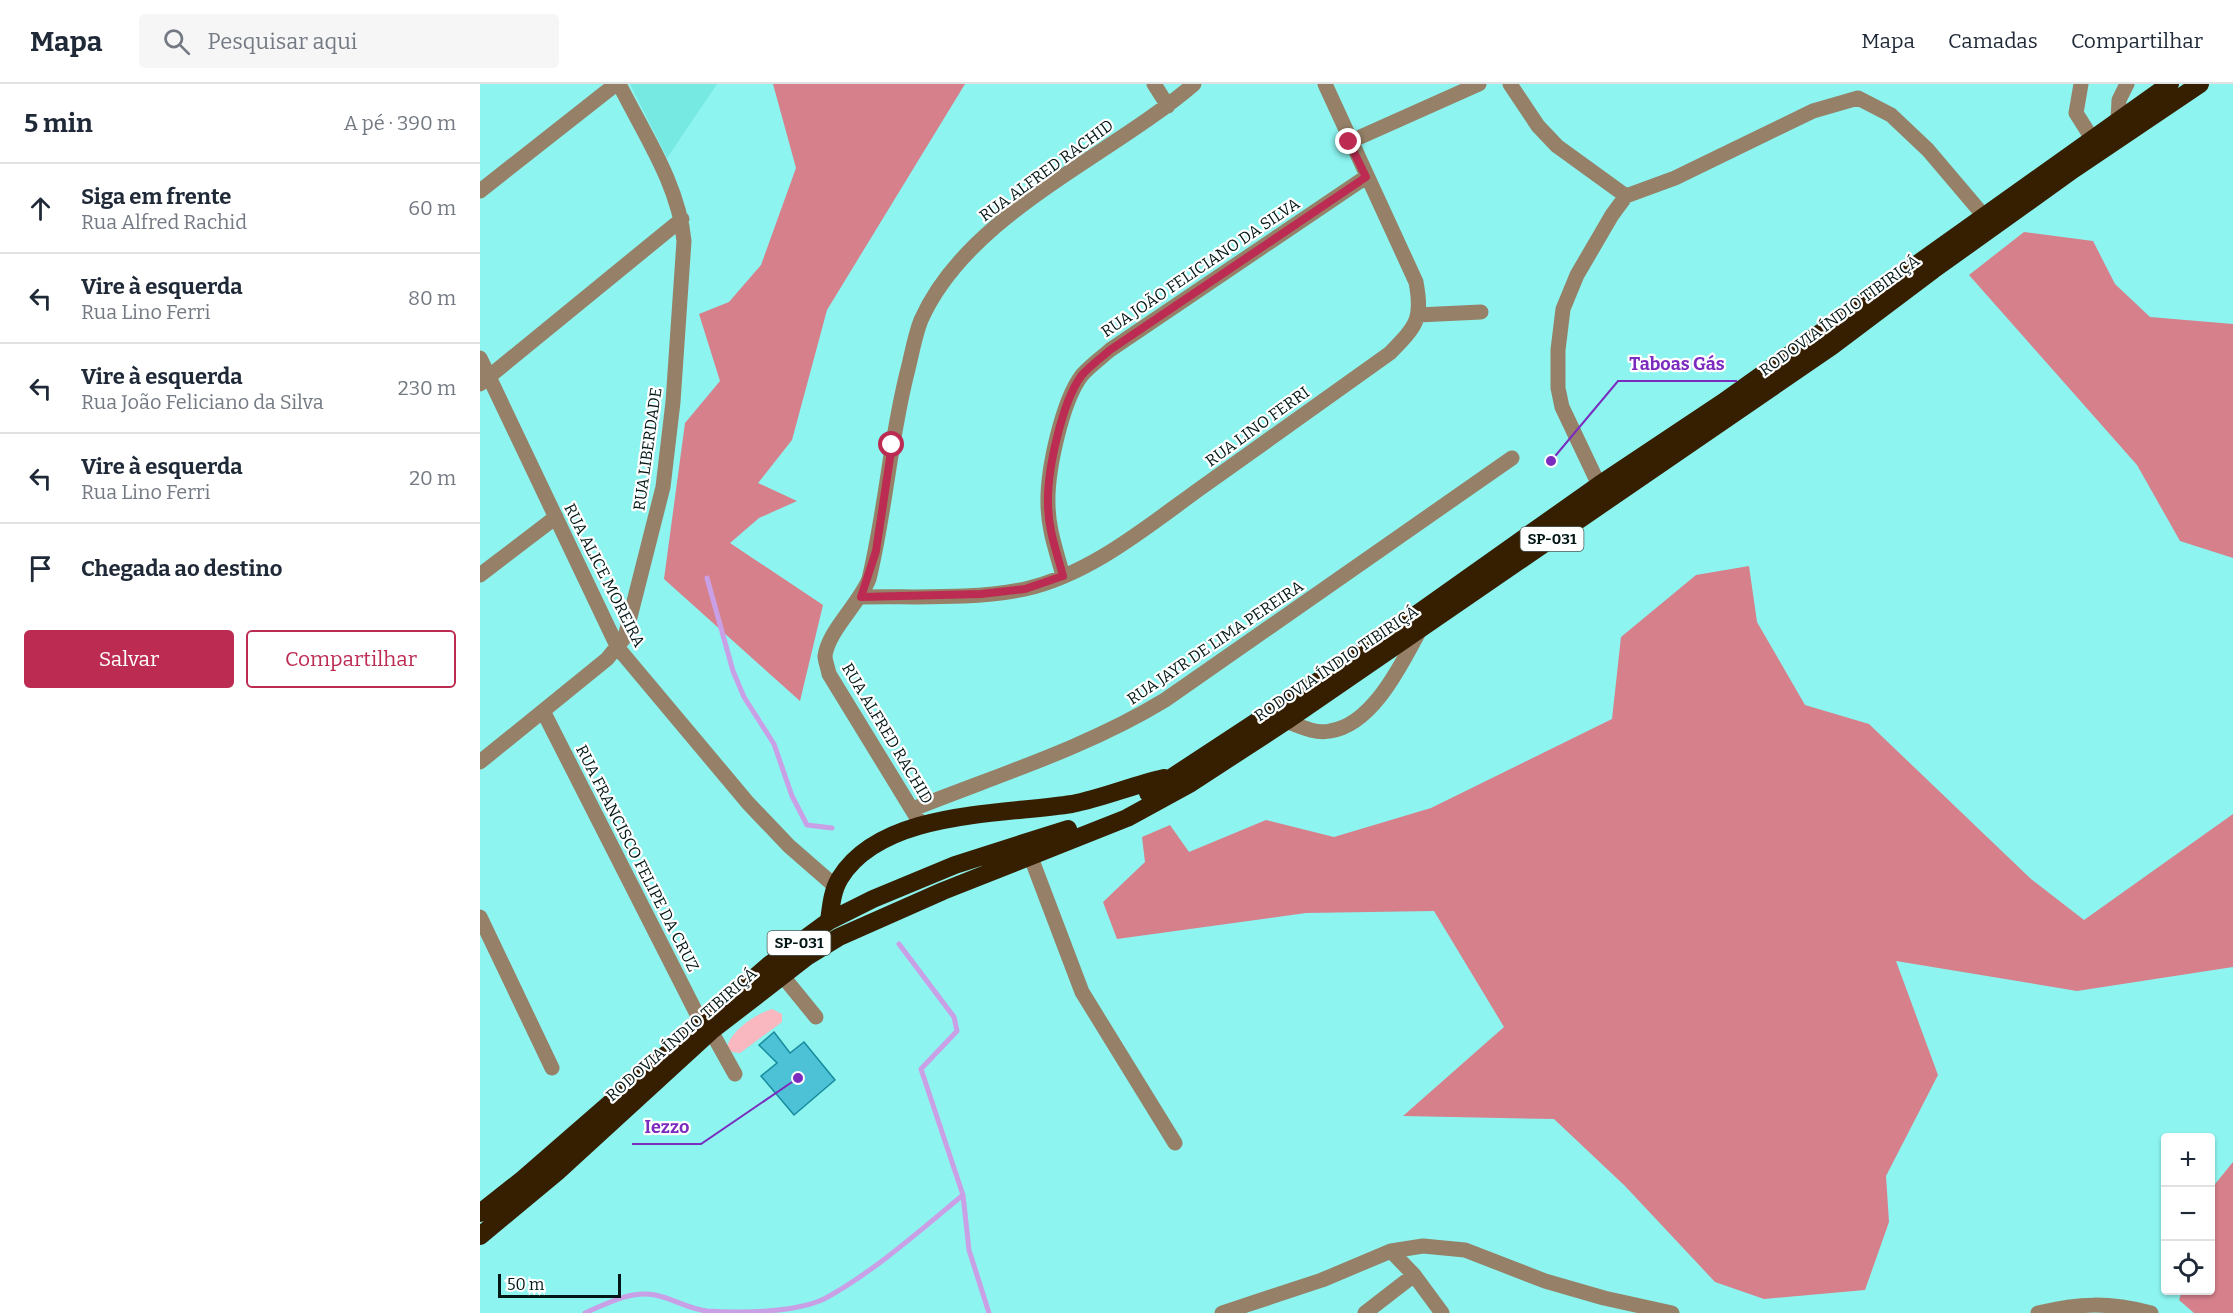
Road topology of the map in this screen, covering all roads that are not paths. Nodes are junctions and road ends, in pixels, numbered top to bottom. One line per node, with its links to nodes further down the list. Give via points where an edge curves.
1 (618, 84): 17 (street); 20 (street, RUA LIBERDADE, via 676,197)
2 (1154, 84): 12 (street)
3 (1194, 84): 12 (street, RUA ALFRED RACHID)
4 (1325, 84): 15 (street)
5 (1479, 84): 15 (street)
6 (1510, 84): 18 (street, via 1538,126 1557,146)
7 (2081, 84): 14 (street, via 2076,113)
8 (2127, 84): 13 (street, via 2119,100)
9 (2170, 84): 13 (highway, RODOVIA ÍNDIO TIBIRIÇÁ / SP-031)
10 (2200, 84): 31 (highway, RODOVIA ÍNDIO TIBIRIÇÁ / SP-031, via 2074,169 1832,346)
11 (1859, 91): 18 (street, via 1675,178); 19 (street, via 1921,143)
12 (1168, 106): 30 (street, RUA ALFRED RACHID, via 1007,217 966,253 942,282 921,321 903,388 876,551)
13 (2118, 120): 14 (highway, RODOVIA ÍNDIO TIBIRIÇÁ / SP-031)
14 (2093, 140): 19 (highway, RODOVIA ÍNDIO TIBIRIÇÁ / SP-031)
15 (1349, 142): 16 (street)
16 (1366, 177): 22 (street, via 1416,282); 29 (street, RUA JOÃO FELICIANO DA SILVA, via 1110,350 1083,375 1068,400 1059,429 1047,503)
17 (480, 191)
18 (1626, 196): 26 (street, via 1577,275 1563,309 1558,350 1562,407)
19 (1984, 216): 26 (highway, RODOVIA ÍNDIO TIBIRIÇÁ / SP-031, via 1722,403)
20 (682, 219): 24 (street); 32 (street, RUA LIBERDADE, via 684,241 673,402 663,487 626,637)
21 (1481, 312): 22 (street)
22 (1418, 315): 29 (street, RUA LINO FERRI, via 1413,329 1390,353 1116,548)
23 (480, 358): 24 (street, RUA ALICE MOREIRA)
24 (484, 380): 27 (street, RUA ALICE MOREIRA)
25 (1512, 458): 37 (street, RUA JAYR DE LIMA PEREIRA, via 1126,724)
26 (1599, 485): 36 (highway, RODOVIA ÍNDIO TIBIRIÇÁ / SP-031, via 1376,643)
27 (556, 517): 28 (street); 32 (street, RUA ALICE MOREIRA)
28 (480, 575)
29 (1063, 576): 30 (street, RUA LINO FERRI, via 1025,589 981,594)
30 (861, 597): 37 (street, RUA ALFRED RACHID, via 830,640 825,657 829,674)
31 (1421, 628): 34 (highway, RODOVIA ÍNDIO TIBIRIÇÁ / SP-031); 34 (street, via 1388,685 1350,724 1331,731 1315,731)
32 (618, 648): 33 (street, RUA LIBERDADE); 40 (street, RUA ALICE MOREIRA, via 748,803)
33 (543, 711): 35 (street, RUA LIBERDADE); 45 (street, RUA FRANCISCO FELIPE DA CRUZ)
34 (1286, 721): 39 (highway, RODOVIA ÍNDIO TIBIRIÇÁ / SP-031, via 1191,783 1136,813)
35 (480, 762)
36 (1180, 774): 38 (highway, via 1072,804 978,813); 42 (highway, RODOVIA ÍNDIO TIBIRIÇÁ / SP-031, via 1123,806 955,865)
37 (913, 809): 38 (street, RUA ALFRED RACHID)
38 (922, 826): 40 (highway, via 888,837 863,851)
39 (1030, 855): 43 (highway, RODOVIA ÍNDIO TIBIRIÇÁ / SP-031, via 839,937); 48 (street, via 1082,992)
40 (836, 887): 42 (highway)
41 (480, 917): 46 (street)
42 (829, 921): 45 (highway, RODOVIA ÍNDIO TIBIRIÇÁ / SP-031, via 769,965)
43 (781, 974): 44 (street); 45 (highway, RODOVIA ÍNDIO TIBIRIÇÁ / SP-031)
44 (816, 1017)
45 (706, 1027): 47 (street, RUA FRANCISCO FELIPE DA CRUZ); 49 (highway, RODOVIA ÍNDIO TIBIRIÇÁ / SP-031); 50 (highway, RODOVIA ÍNDIO TIBIRIÇÁ / SP-031, via 549,1179)
46 (552, 1068)
47 (735, 1074)
48 (1175, 1143)
49 (480, 1213)
50 (480, 1236)
51 (1391, 1251): 52 (street); 53 (street, via 1322,1280); 56 (street, via 1423,1246 1465,1250 1545,1281)
52 (1414, 1275): 54 (street); 55 (street)
53 (1222, 1313)
54 (1365, 1313)
55 (1442, 1313)
56 (1672, 1313)
57 (2038, 1313): 58 (street, via 2107,1303)
58 (2151, 1313)

